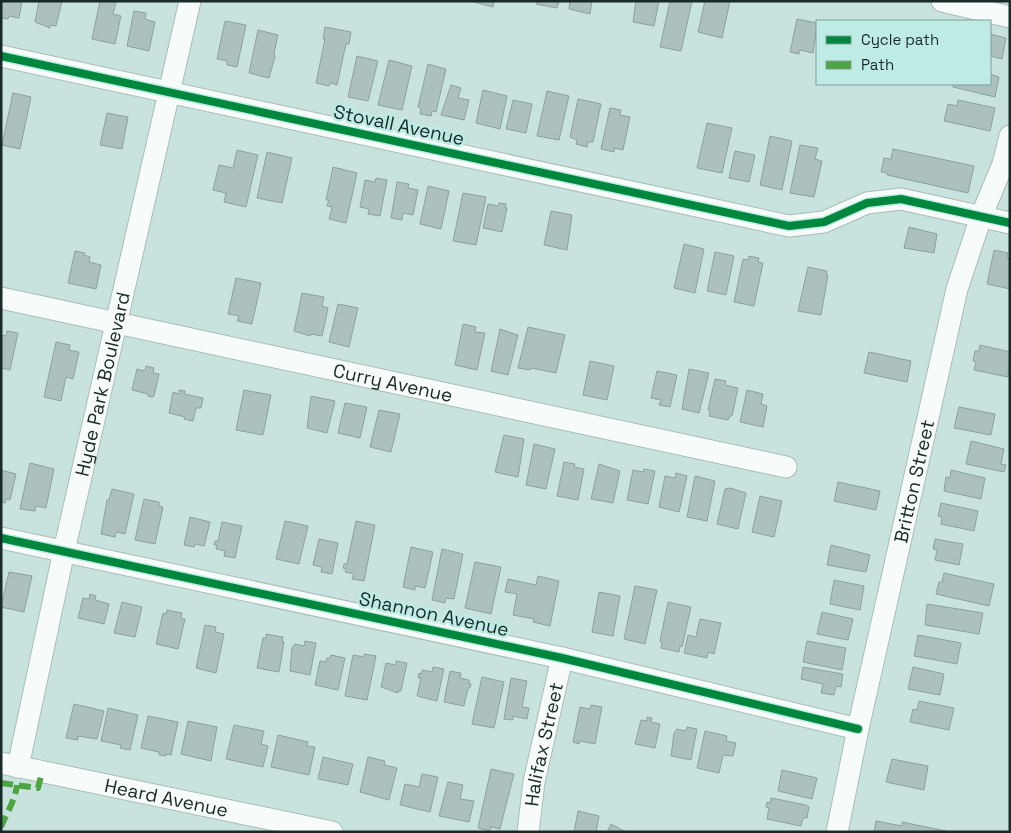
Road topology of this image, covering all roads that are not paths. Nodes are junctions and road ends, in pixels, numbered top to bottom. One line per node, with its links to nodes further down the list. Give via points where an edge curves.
1 (190, 1): 5 (street, Hyde Park Boulevard)
2 (942, 1): 3 (street)
3 (1010, 17)
4 (1, 56): 5 (street, Stovall Avenue)
5 (169, 93): 7 (street, Stovall Avenue, via 789,226 824,222 867,203 901,199); 10 (street, Hyde Park Boulevard)
6 (1010, 136): 7 (street, Britton Street, via 1003,164)
7 (981, 216): 8 (street, Stovall Avenue); 15 (street, Britton Street, via 957,289)
8 (1010, 223)
9 (1, 298): 10 (street, Curry Avenue)
10 (116, 322): 11 (street, Curry Avenue); 13 (street, Hyde Park Boulevard)
11 (786, 467)
12 (1, 538): 13 (street, Shannon Avenue)
13 (64, 551): 14 (street, Shannon Avenue); 16 (street, Hyde Park Boulevard)
14 (562, 658): 15 (street, Shannon Avenue); 18 (street, Halifax Street, via 534,782)
15 (858, 729): 19 (street, Britton Street)
16 (9, 765): 17 (street, Heard Avenue)
17 (332, 832)
18 (528, 832)
19 (837, 832)

